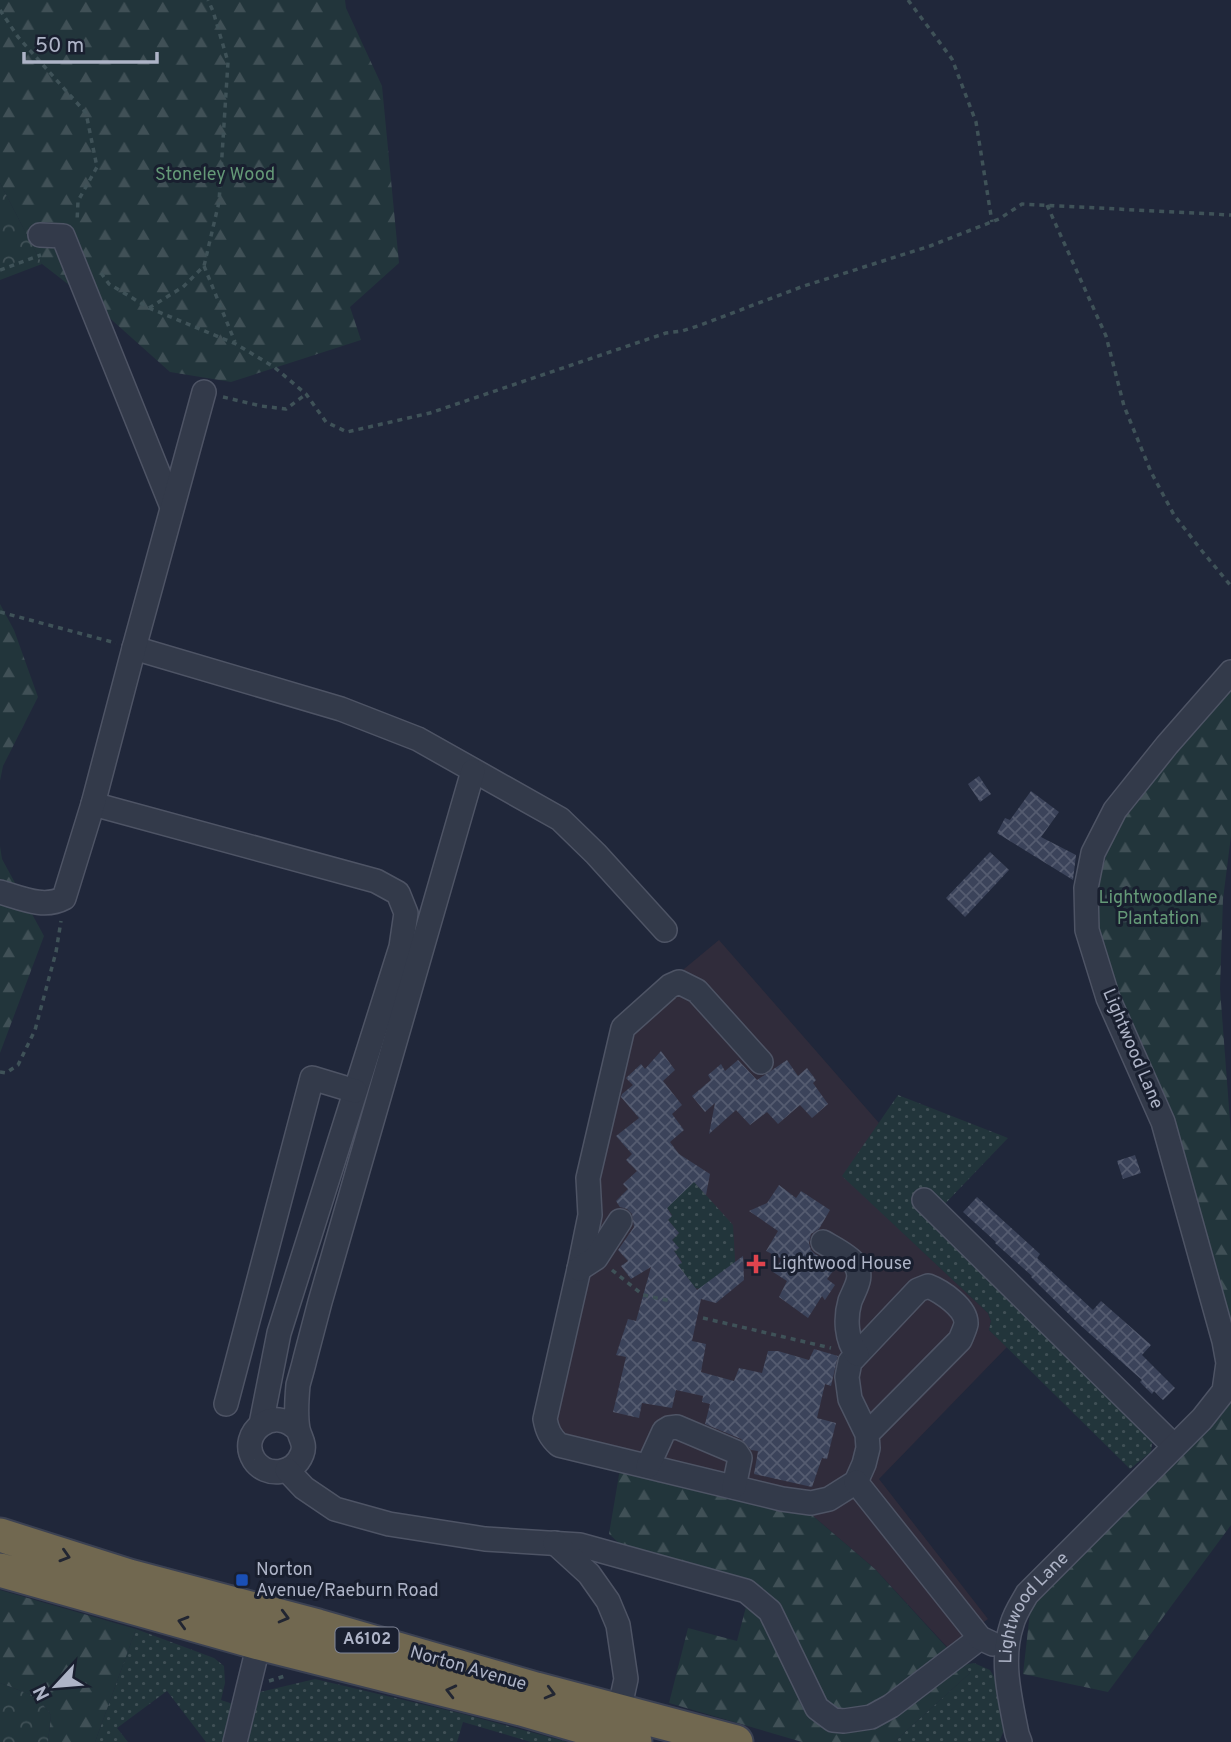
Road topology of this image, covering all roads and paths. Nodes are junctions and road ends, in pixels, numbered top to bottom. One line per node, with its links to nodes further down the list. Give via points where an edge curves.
1 (208, 0): 9 (path, via 228,62 219,202)
2 (908, 0): 6 (path, via 952,59 962,84 976,122)
3 (0, 10): 7 (path, via 86,113 97,167 78,201)
4 (1047, 205): 5 (path); 6 (path, via 1022,204); 16 (path, via 1106,336 1124,406 1151,472 1174,515)
5 (1231, 215)
6 (995, 220): 14 (path, via 698,326 430,413 347,432 326,422)
7 (77, 228)
8 (40, 235): 15 (street, via 63,236)
9 (204, 266): 11 (path, via 183,287); 12 (path)
10 (101, 273): 11 (path, via 109,284)
11 (149, 308): 12 (path)
12 (236, 344): 14 (path)
13 (204, 392): 14 (path, via 286,409); 15 (street)
14 (306, 394)
15 (172, 507): 18 (street)
16 (1231, 586)
17 (0, 612): 18 (path)
18 (134, 648): 20 (street, via 341,709 418,739); 21 (street)
19 (1231, 672): 39 (street, Lightwood Lane, via 1115,810 1093,853 1086,888 1087,930 1108,998 1163,1122 1228,1363 1224,1391)
20 (473, 771): 24 (street, via 560,819); 37 (street, via 320,1302 298,1386)
21 (93, 804): 23 (street); 27 (street, via 376,881 398,893 406,913 401,947)
22 (0, 892): 23 (street, via 41,903)
23 (64, 898): 26 (path, via 56,952 35,1030 18,1065)
24 (665, 930)
25 (761, 1062): 31 (street, via 698,991 679,982 623,1027 588,1178)
26 (0, 1072)
27 (355, 1091): 35 (street, via 313,1078); 36 (street, via 279,1333)
28 (924, 1200): 39 (street)
29 (620, 1222): 31 (street)
30 (823, 1242): 34 (street, via 854,1262 859,1274 848,1328)
31 (587, 1264): 32 (path, via 643,1295); 40 (street, via 545,1419 547,1428 559,1445)
32 (671, 1301)
33 (703, 1318): 34 (path)
34 (857, 1354): 38 (street, via 847,1377 850,1399); 38 (street, via 918,1290 928,1286 948,1297 964,1316 960,1340)
35 (226, 1404)
36 (261, 1424): 37 (street, via 277,1419); 41 (street, via 252,1436 253,1458 269,1471)
37 (298, 1430): 41 (street, via 302,1455)
38 (867, 1434): 42 (street, via 868,1448)
39 (1174, 1446): 49 (street, Lightwood Lane, via 1027,1594 1012,1621)
40 (648, 1466): 43 (street); 43 (street, via 664,1431 677,1427 736,1452 740,1458)
41 (288, 1470): 45 (street, via 303,1488 335,1509 389,1524 485,1539)
42 (856, 1482): 43 (street, via 829,1499 811,1503); 47 (street)
43 (734, 1487)
44 (0, 1535): 50 (highway, Norton Avenue / A6102, one-way to 50, via 129,1576)
45 (555, 1543): 47 (street, via 580,1545 746,1591 769,1611 817,1708 833,1720 871,1717 891,1706); 50 (street, via 589,1574 618,1625 626,1679)
46 (0, 1570): 48 (highway, Norton Avenue / A6102, one-way to 46)
47 (980, 1638): 49 (street)
48 (259, 1643): 52 (street); 53 (highway, Norton Avenue / A6102, one-way to 48)
49 (1006, 1646): 51 (street, Lightwood Lane)
50 (619, 1711): 54 (highway, Norton Avenue / A6102)
51 (1017, 1739)
52 (235, 1742)
53 (635, 1742)
54 (736, 1742)

